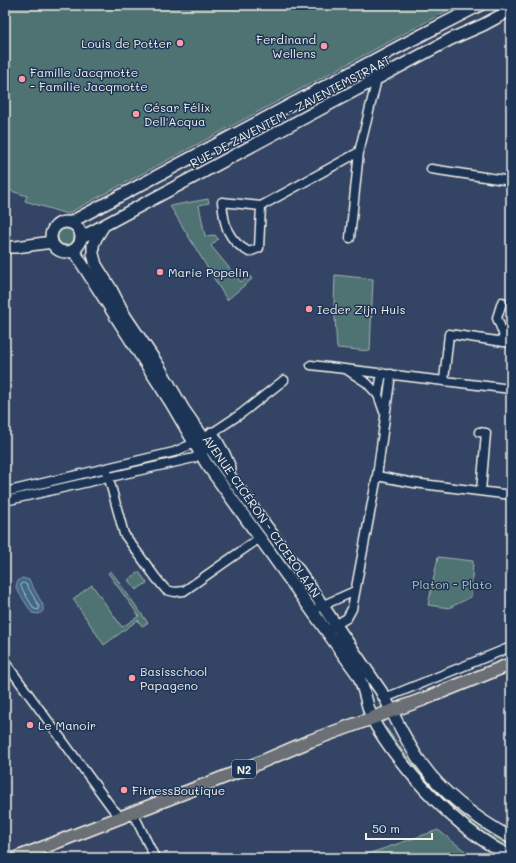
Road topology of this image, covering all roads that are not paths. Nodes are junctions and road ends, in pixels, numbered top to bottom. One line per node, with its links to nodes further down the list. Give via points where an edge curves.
1 (480, 5): 3 (main road, RUE DE ZAVENTEM - ZAVENTEMSTRAAT)
2 (511, 10): 4 (main road, RUE DE ZAVENTEM - ZAVENTEMSTRAAT)
3 (458, 17): 4 (main road); 5 (main road, RUE DE ZAVENTEM - ZAVENTEMSTRAAT)
4 (467, 32): 6 (main road, RUE DE ZAVENTEM - ZAVENTEMSTRAAT)
5 (373, 61): 6 (street); 11 (main road, RUE DE ZAVENTEM - ZAVENTEMSTRAAT)
6 (377, 79): 7 (street); 12 (main road, RUE DE ZAVENTEM - ZAVENTEMSTRAAT)
7 (359, 152): 10 (street); 13 (street)
8 (431, 169): 9 (street)
9 (511, 181)
10 (261, 206): 10 (street, via 222,202 223,219 228,232 239,246 249,252 259,248)
11 (71, 222): 14 (main road, via 58,224 54,228); 15 (main road, AVENUE CICÉRON - CICEROLAAN, via 79,228)
12 (104, 225): 15 (main road, RUE DE ZAVENTEM - ZAVENTEMSTRAAT); 18 (main road, AVENUE CICÉRON - CICEROLAAN, via 93,245 93,254 96,265 112,289)
13 (350, 238)
14 (52, 242): 15 (main road, via 54,247 62,252); 16 (main road)
15 (78, 244): 18 (main road, AVENUE CICÉRON - CICEROLAAN); 30 (main road, AVENUE CICÉRON - CICEROLAAN, via 77,256 167,397)
16 (5, 247)
17 (502, 302): 19 (street, via 498,318)
18 (118, 304): 30 (main road, AVENUE CICÉRON - CICEROLAAN)
19 (507, 342): 25 (street, via 450,334)
20 (311, 365): 21 (street)
21 (346, 369): 22 (street); 27 (street, via 368,383)
22 (382, 374): 23 (street); 27 (street)
23 (391, 374): 25 (street); 28 (street)
24 (284, 380): 30 (street)
25 (444, 380): 26 (street)
26 (511, 389)
27 (378, 395): 28 (street)
28 (385, 413): 32 (street)
29 (479, 432): 33 (street, via 486,433)
30 (204, 443): 31 (street); 31 (street, via 194,458); 37 (main road, AVENUE CICÉRON - CICEROLAAN); 39 (main road, AVENUE CICÉRON - CICEROLAAN, via 299,571)
31 (107, 472): 34 (street); 36 (street); 37 (street, via 124,534 166,590 184,591)
32 (377, 476): 33 (street); 38 (street)
33 (481, 491): 35 (street)
34 (5, 492)
35 (511, 495)
36 (5, 500)
37 (260, 537): 39 (main road, AVENUE CICÉRON - CICEROLAAN)
38 (355, 591): 39 (street); 40 (street, via 352,609 346,618)
39 (317, 608): 40 (main road, AVENUE CICÉRON - CICEROLAAN)
40 (331, 627): 44 (main road, AVENUE CICÉRON - CICEROLAAN); 46 (main road, AVENUE CICÉRON - CICEROLAAN, via 362,683)
41 (511, 647): 44 (street)
42 (5, 662): 48 (street)
43 (511, 664): 45 (main road, N2)
44 (385, 698): 45 (main road, AVENUE CICÉRON - CICEROLAAN)
45 (392, 711): 46 (main road, N2); 49 (main road, AVENUE CICÉRON - CICEROLAAN, via 407,741 429,773 460,803)
46 (372, 718): 47 (main road, N2); 50 (main road, AVENUE CICÉRON - CICEROLAAN, via 384,740 443,809)
47 (132, 812): 48 (main road, N2); 52 (street)
48 (121, 817): 51 (main road, N2)
49 (511, 838)
50 (511, 857)
51 (16, 858)
52 (155, 858)

